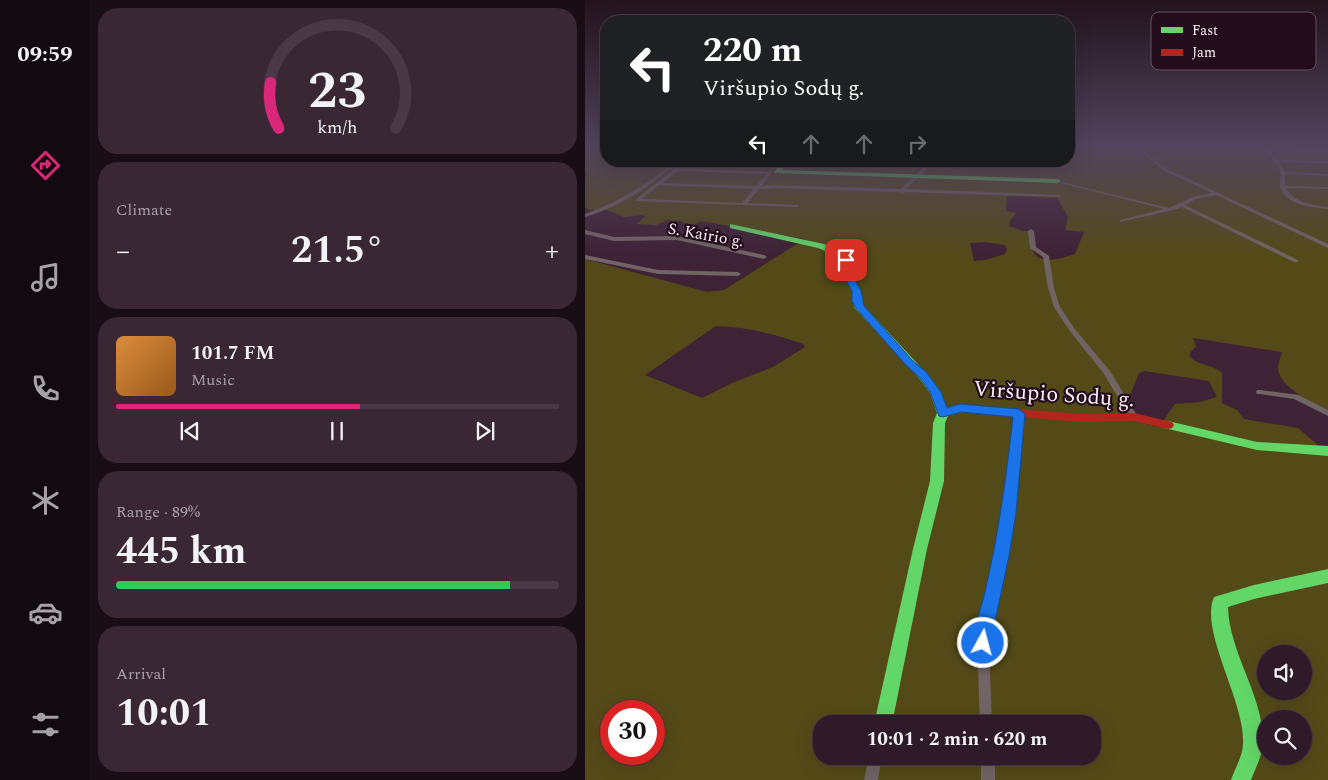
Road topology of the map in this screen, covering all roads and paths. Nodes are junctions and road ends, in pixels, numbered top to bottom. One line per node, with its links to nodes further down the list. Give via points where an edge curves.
1 (647, 183): 23 (street, via 622,201)
2 (761, 183): 9 (street)
3 (909, 183): 13 (street)
4 (1066, 183): 22 (street)
5 (1193, 183): 14 (street)
6 (1284, 183): 10 (street)
7 (659, 184): 9 (street); 17 (street, via 638,200)
8 (766, 186): 11 (street)
9 (758, 187): 11 (street); 17 (street)
10 (1284, 187): 12 (street); 16 (street, via 1287,194)
11 (825, 188): 13 (street)
12 (1328, 188)
13 (901, 192): 15 (street)
14 (1215, 194): 19 (street, via 1195,198); 28 (street)
15 (1059, 196)
16 (1301, 203): 18 (street); 21 (street)
17 (743, 204): 20 (street)
18 (1328, 204)
19 (1182, 205): 22 (street); 31 (street)
20 (796, 206)
21 (1328, 208)
22 (1168, 209): 24 (street)
23 (585, 216)
24 (1122, 221)
25 (733, 226): 34 (street, via 821,246 843,256 849,264 859,307 923,376 935,392)
26 (1031, 231): 37 (street, via 1033,248 1046,256 1057,307 1107,372)
27 (585, 232): 30 (street, S. Kairio g., via 614,238 677,238)
28 (1328, 246)
29 (585, 257): 32 (street, via 658,272)
30 (764, 257)
31 (1296, 261)
32 (738, 274)
33 (1260, 392): 35 (street, via 1296,397)
34 (943, 413): 36 (street, Viršupio Sodų g., via 960,408); 40 (street, via 939,424 937,481)
35 (1328, 413)
36 (1019, 414): 37 (street, Viršupio Sodų g.); 41 (street, via 1009,513 983,643)
37 (1134, 417): 38 (street, Viršupio Sodų g., via 1257,446)
38 (1328, 451)
39 (1328, 576): 46 (street, via 1220,602 1221,630 1243,698 1253,745)
40 (885, 715)
41 (986, 715)
42 (874, 765): 44 (street)
43 (988, 765): 45 (street)
44 (871, 780)
45 (988, 780)
46 (1241, 780)

